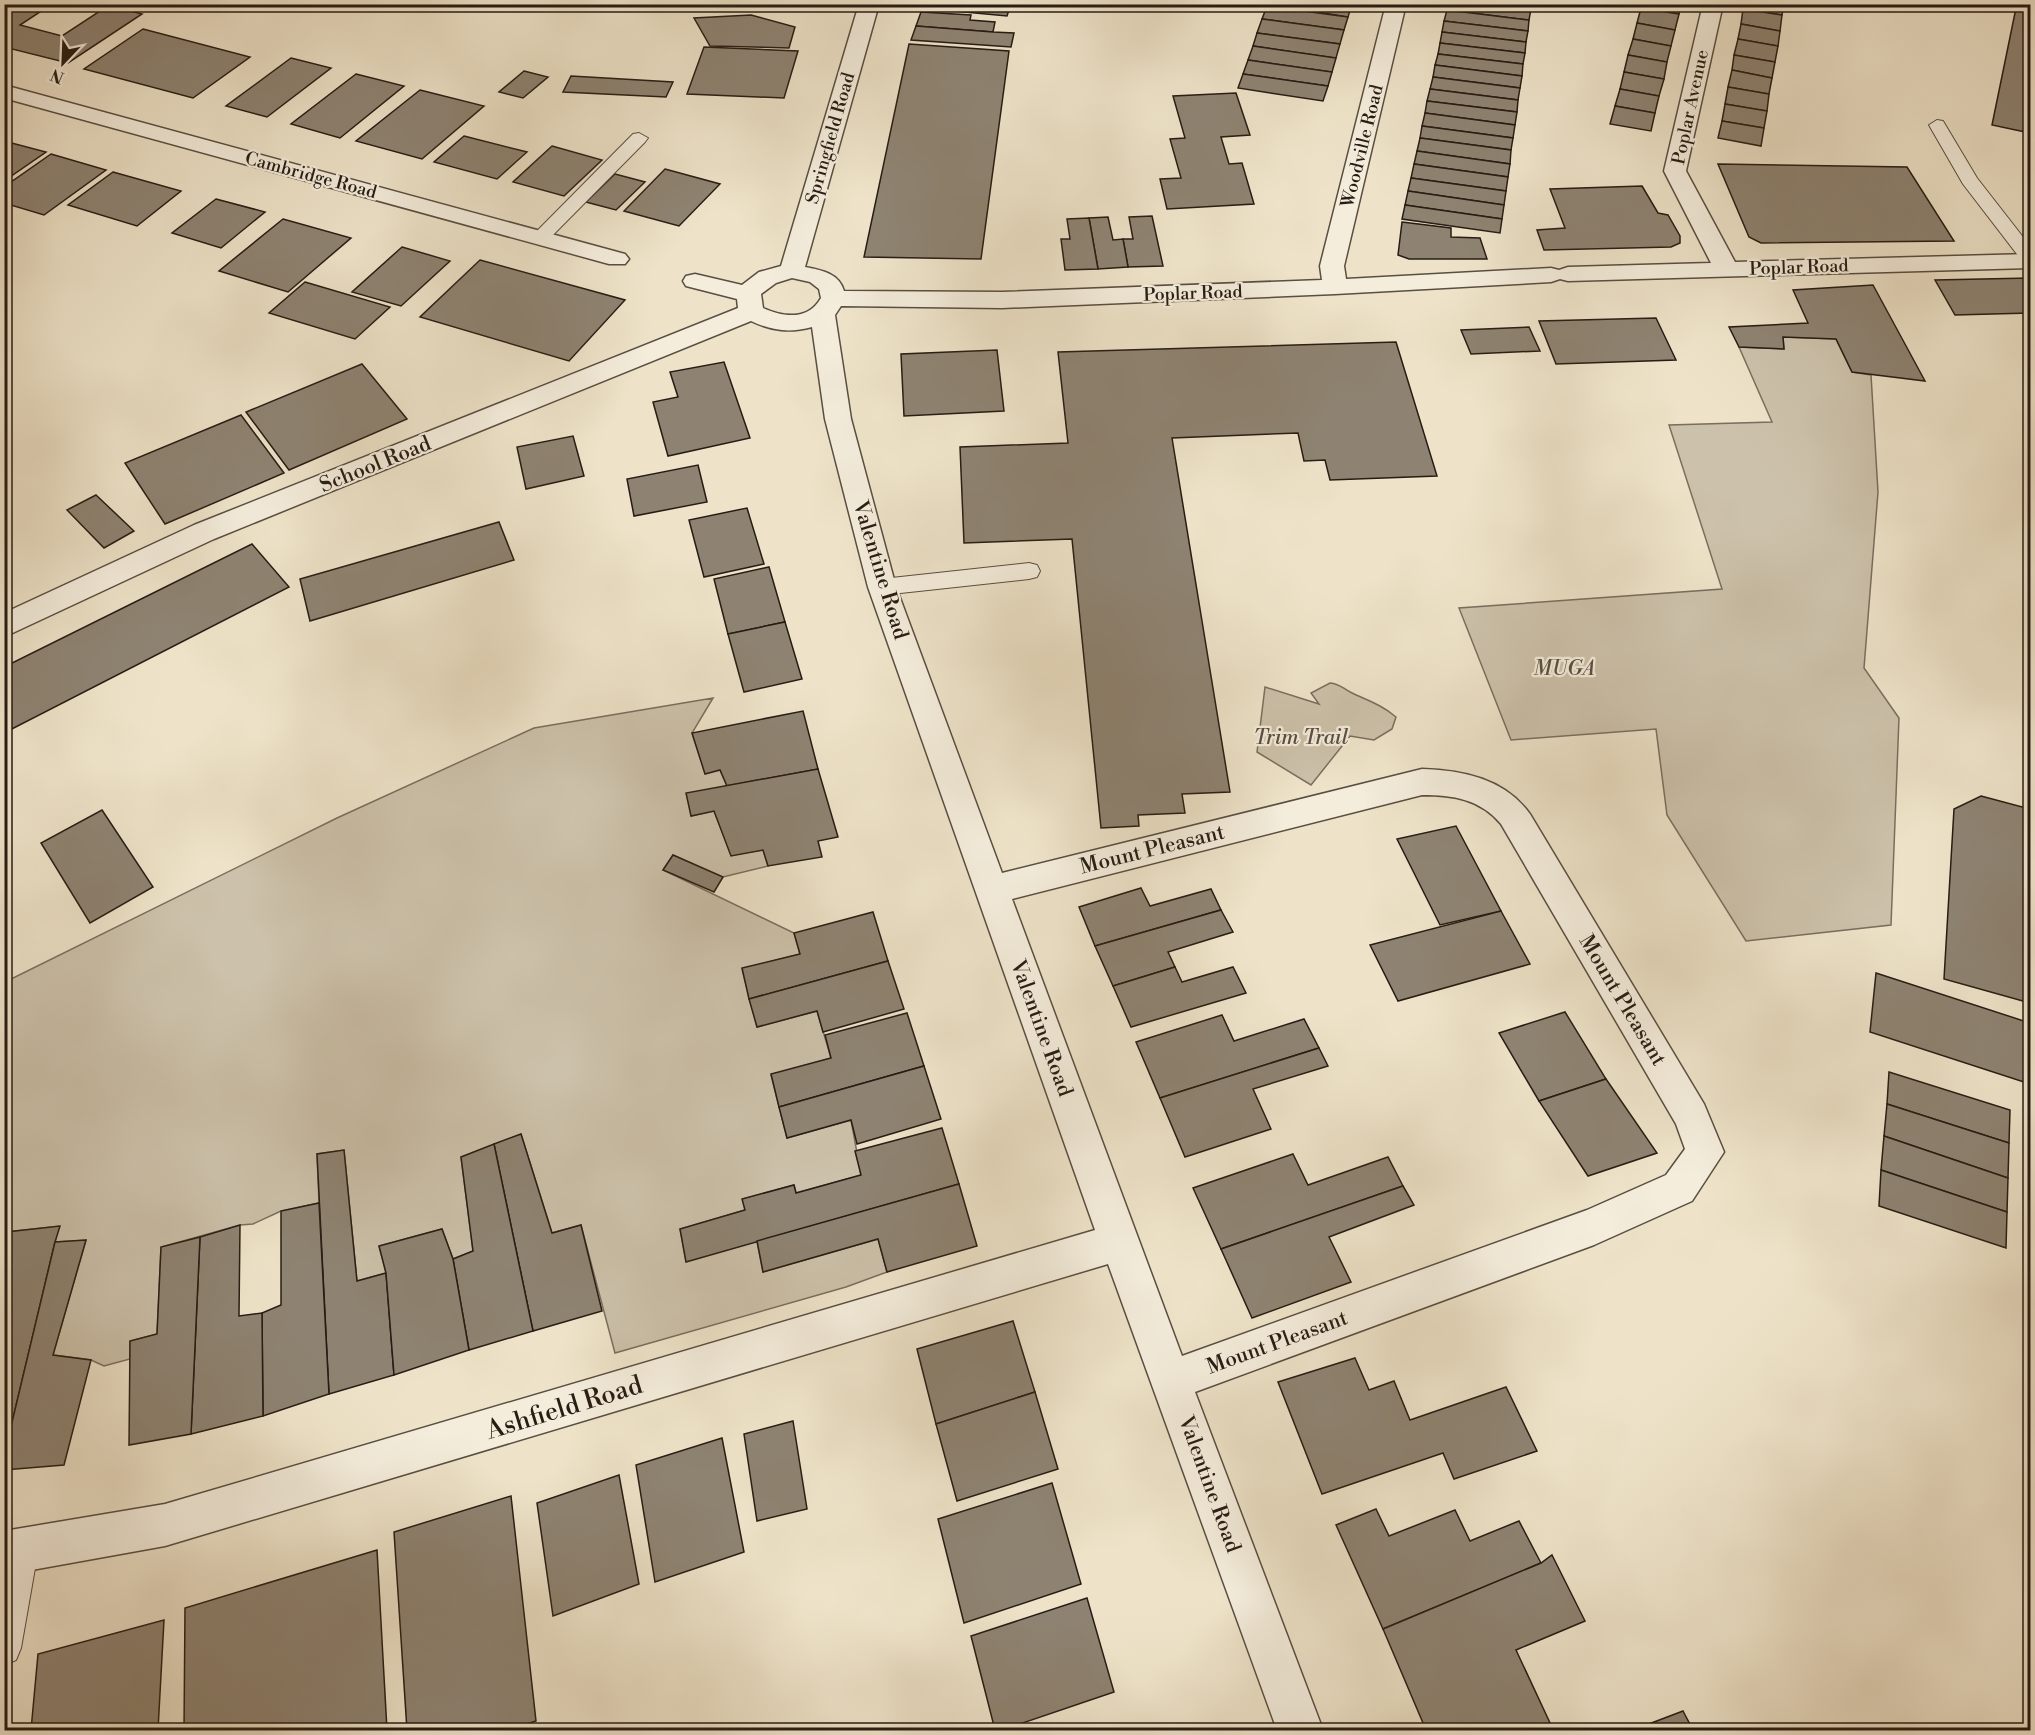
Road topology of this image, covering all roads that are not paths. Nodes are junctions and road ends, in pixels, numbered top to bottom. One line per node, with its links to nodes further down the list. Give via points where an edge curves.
1 (870, 4): 11 (street, Springfield Road)
2 (1396, 4): 13 (street, Woodville Road, via 1332,266)
3 (1713, 4): 10 (street, Poplar Avenue, via 1675,171)
4 (4, 91): 7 (street, Cambridge Road)
5 (1937, 125): 9 (lane, via 1970,180)
6 (639, 138): 7 (lane)
7 (540, 238): 8 (street, Cambridge Road)
8 (617, 259)
9 (2031, 259): 10 (street, Poplar Road)
10 (1727, 270): 13 (street, Poplar Road, via 1559,274)
11 (792, 271): 14 (street, via 757,282); 15 (street, via 824,278 833,287)
12 (695, 281): 14 (street)
13 (1335, 287): 15 (street, Poplar Road)
14 (749, 303): 15 (street, via 765,321 784,325 805,323); 18 (street, School Road, via 204,532)
15 (829, 307): 17 (street, Valentine Road, via 838,419)
16 (1029, 572): 17 (lane)
17 (882, 587): 19 (street, Valentine Road)
18 (4, 626)
19 (991, 890): 20 (street, Valentine Road); 21 (street, Mount Pleasant, via 1422,782 1452,782 1504,805 1691,1116 1705,1152 1679,1188 1594,1226)
20 (1119, 1242): 21 (street, Valentine Road); 22 (street, Ashfield Road, via 165,1525)
21 (1172, 1380): 24 (street, Valentine Road)
22 (13, 1552): 23 (lane)
23 (4, 1648)
24 (1300, 1731)

